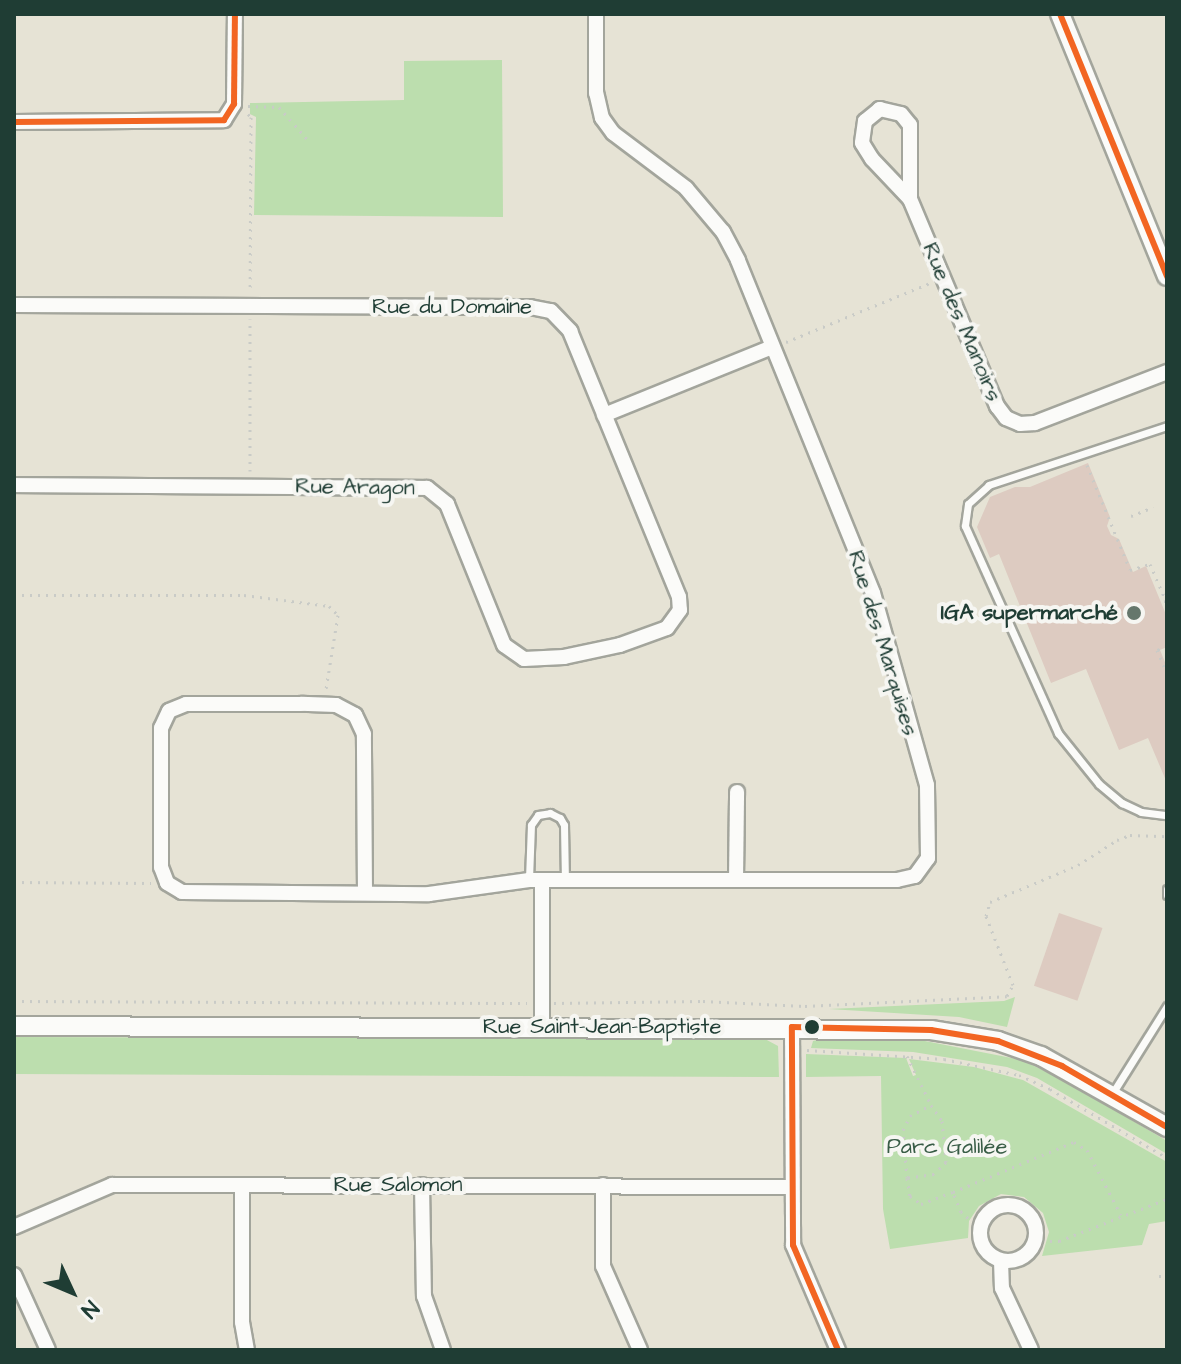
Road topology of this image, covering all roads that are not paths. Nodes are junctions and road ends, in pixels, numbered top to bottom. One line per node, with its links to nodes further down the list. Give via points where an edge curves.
1 (235, 14): 4 (street, via 234,104 228,118)
2 (596, 14): 8 (street, Rue des Marquises, via 596,93 602,118 613,133 671,174 712,217)
3 (1060, 14): 6 (street)
4 (14, 122)
5 (910, 199): 5 (street, Rue des Manoirs, via 910,125 901,114 880,109 865,121 862,143); 9 (street, Rue des Manoirs, via 1006,418 1035,423)
6 (1167, 276)
7 (14, 305): 10 (street, Rue du Domaine, via 540,307 556,313 568,326)
8 (779, 344): 10 (street); 18 (street, Rue des Marquises, via 873,593 927,785 928,853 922,870 906,879)
9 (1167, 372)
10 (604, 415): 13 (street, Rue du Domaine, via 679,597)
11 (1167, 426): 15 (lane, via 989,485 968,504 965,526 1058,733 1099,784 1122,803)
12 (14, 485): 13 (street, Rue Aragon, via 416,486 436,492 449,509 504,645 519,657 603,650 667,628)
13 (677, 619)
14 (737, 792): 18 (street)
15 (1167, 815)
16 (536, 880): 17 (street, Rue des Marquises); 17 (lane, via 531,825 546,813 558,816 564,825); 19 (street, Rue des Marquises, via 434,894); 22 (street)
17 (565, 880): 18 (street, Rue des Marquises)
18 (736, 880)
19 (365, 893): 19 (street, Rue des Marquises, via 186,892 167,883 161,867 165,714 186,704 323,704 351,712 364,734)
20 (1167, 1006): 24 (lane)
21 (14, 1026): 22 (street, Rue Saint-Jean-Baptiste)
22 (542, 1026): 23 (street, Rue Saint-Jean-Baptiste)
23 (792, 1027): 24 (street, Rue Saint-Jean-Baptiste, via 976,1036 1041,1056); 29 (street)
24 (1112, 1094): 25 (street, Rue Saint-Jean-Baptiste)
25 (1167, 1127)
26 (242, 1185): 27 (street, Rue Salomon); 30 (street, Rue Salomon, via 107,1185); 34 (street, via 242,1322)
27 (422, 1185): 28 (street, Rue Salomon); 35 (street, via 424,1296)
28 (603, 1185): 29 (street, Rue Salomon); 36 (street, via 603,1266)
29 (791, 1187): 37 (street, via 795,1256)
30 (14, 1227)
31 (1001, 1261): 38 (street, via 1002,1288)
32 (14, 1275): 33 (street)
33 (48, 1350)
34 (247, 1350)
35 (443, 1350)
36 (640, 1350)
37 (838, 1350)
38 (1031, 1350)

